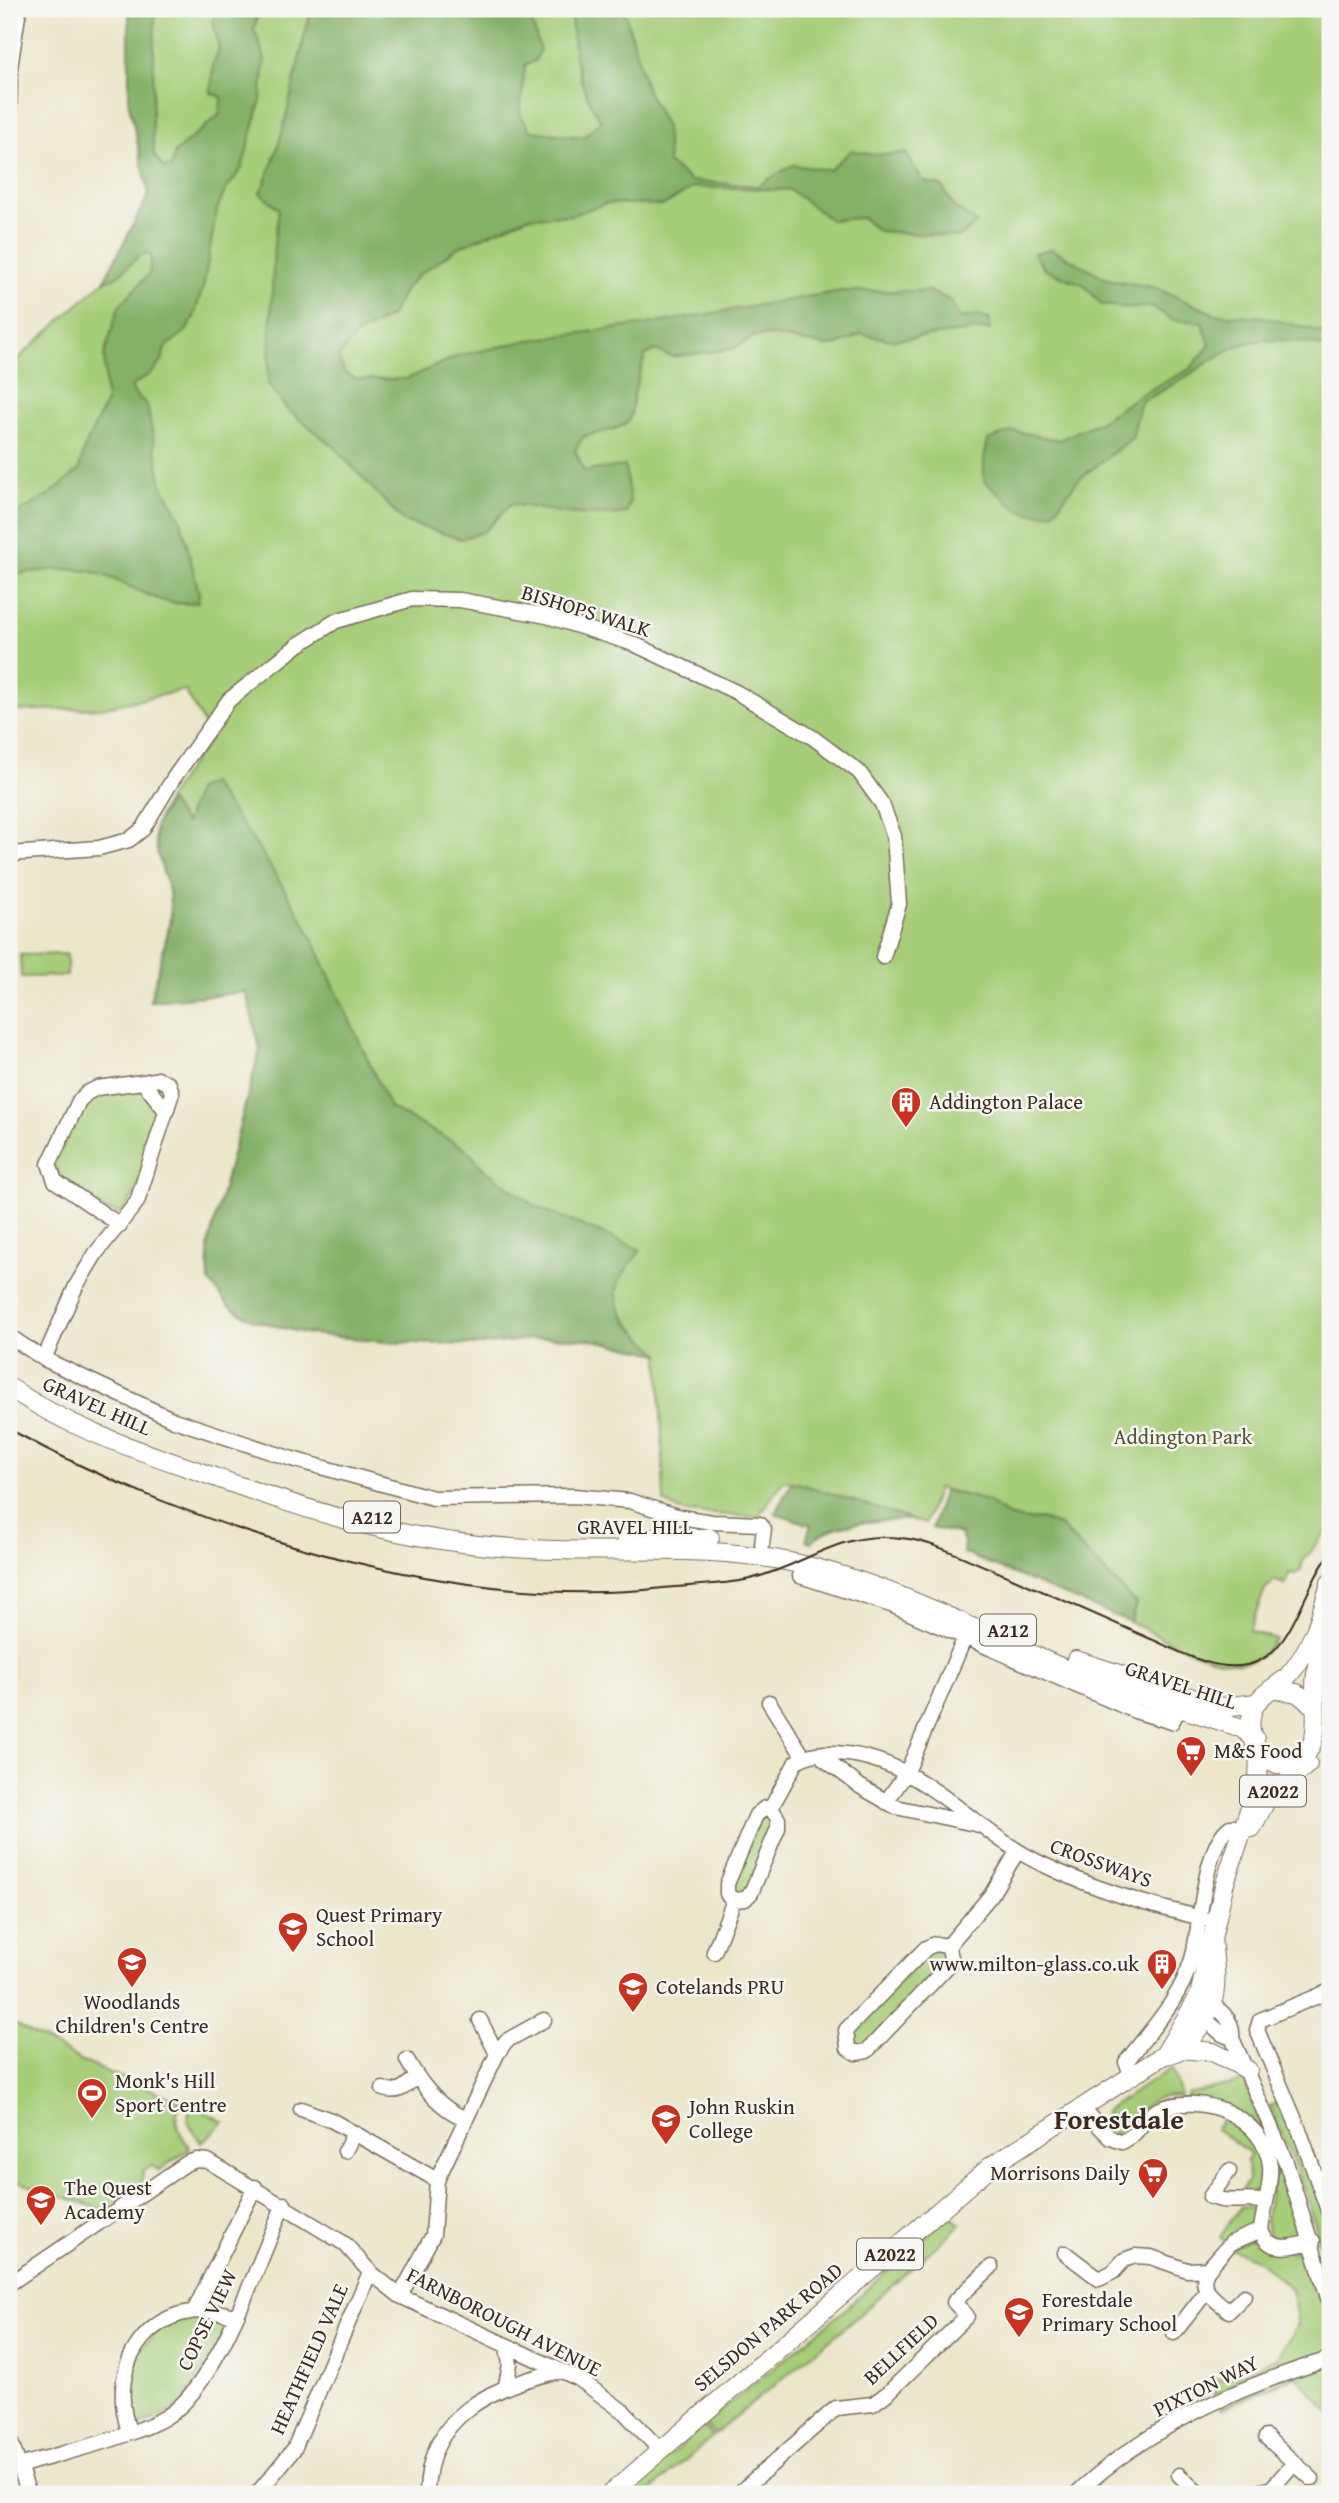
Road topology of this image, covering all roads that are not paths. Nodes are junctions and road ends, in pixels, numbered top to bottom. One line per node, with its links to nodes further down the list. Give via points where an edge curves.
1 (19, 9): 2 (street, via 10,68)
2 (9, 141)
3 (9, 854): 4 (street, BISHOPS WALK, via 99,848 129,840 144,829 173,779 229,701 298,645 336,621 412,599 460,600 547,616 634,644 736,692 812,737 859,772 882,804 894,836 898,904)
4 (883, 957)
5 (120, 1225): 5 (street, via 137,1202 172,1093 169,1084 158,1079 87,1093 49,1164 55,1181); 7 (street, via 76,1286)
6 (9, 1336): 7 (street, GRAVEL HILL)
7 (44, 1359): 10 (street, GRAVEL HILL, via 174,1420 433,1498 574,1496 630,1501 680,1517 753,1522 763,1525)
8 (9, 1373): 10 (main road, GRAVEL HILL / A212, via 63,1407 106,1426 320,1502 394,1522 523,1537)
9 (9, 1387): 12 (main road, GRAVEL HILL / A212, via 49,1413 95,1434 373,1529 431,1540 530,1549 713,1550 792,1562)
10 (763, 1537): 18 (main road, GRAVEL HILL / A212, via 900,1583 1083,1664 1214,1704)
11 (800, 1576): 12 (street, GRAVEL HILL)
12 (841, 1581): 15 (street, GRAVEL HILL); 20 (main road, GRAVEL HILL / A212, via 897,1594)
13 (1330, 1583): 16 (main road, via 1314,1634)
14 (1330, 1632): 19 (main road, via 1317,1672)
15 (965, 1637): 20 (street, GRAVEL HILL, via 1135,1711 1167,1722); 25 (street)
16 (1275, 1689): 18 (main road); 19 (main road, via 1297,1693)
17 (769, 1702): 24 (street)
18 (1256, 1703): 22 (main road, via 1252,1716)
19 (1315, 1707): 21 (main road)
20 (1178, 1712): 22 (main road, GRAVEL HILL / A212, via 1241,1728)
21 (1313, 1744): 22 (main road, via 1303,1759 1290,1766 1271,1764); 29 (main road, A2022, via 1308,1765 1268,1797 1248,1836)
22 (1257, 1746): 29 (main road, A2022, via 1258,1783)
23 (824, 1753): 24 (street, CROSSWAYS); 25 (street, CROSSWAYS, via 848,1754); 26 (street, CROSSWAYS, via 824,1759)
24 (803, 1756): 27 (street)
25 (906, 1772): 26 (street); 28 (street, CROSSWAYS)
26 (886, 1802): 28 (street, CROSSWAYS)
27 (771, 1808): 31 (street, via 756,1815 741,1850 726,1888); 31 (street, via 778,1828 751,1893)
28 (980, 1825): 30 (street, CROSSWAYS)
29 (1240, 1836): 32 (main road, A2022)
30 (1017, 1852): 32 (street, CROSSWAYS, via 1065,1875); 33 (street, via 991,1895)
31 (734, 1900): 34 (street)
32 (1209, 1926): 36 (main road, A2022, via 1217,1986); 44 (street, via 1157,2026 1126,2062)
33 (948, 1946): 33 (street, via 948,1966 867,2051 856,2053 848,2048 846,2030 926,1948)
34 (714, 1952)
35 (1330, 1991): 46 (street, via 1257,2024)
36 (1203, 2007): 39 (main road); 41 (main road, SELSDON PARK ROAD / A2022, via 1166,2046); 43 (street, via 1225,2014)
37 (480, 2020): 40 (street)
38 (544, 2020): 40 (street, via 526,2036 506,2041)
39 (1181, 2049): 41 (main road, SELSDON PARK ROAD / A2022); 43 (main road, via 1213,2052)
40 (497, 2054): 51 (street)
41 (1164, 2055): 44 (main road, SELSDON PARK ROAD / A2022)
42 (407, 2060): 45 (street)
43 (1248, 2070): 48 (street)
44 (1132, 2075): 49 (main road, SELSDON PARK ROAD / A2022)
45 (416, 2077): 47 (street, via 403,2089); 51 (street, via 452,2114)
46 (1282, 2088): 48 (street); 59 (street)
47 (383, 2089)
48 (1258, 2098): 61 (street)
49 (1081, 2108): 57 (street, via 1111,2138 1122,2142 1157,2110 1174,2105 1228,2110 1245,2122 1268,2155 1270,2175); 81 (main road, SELSDON PARK ROAD / A2022, via 991,2166)
50 (302, 2109): 52 (street)
51 (464, 2119): 55 (street)
52 (354, 2133): 53 (street); 55 (street)
53 (345, 2151)
54 (1229, 2171): 57 (street, via 1210,2196)
55 (437, 2179): 68 (street, via 433,2235)
56 (255, 2187): 58 (street, FARNBOROUGH AVENUE); 66 (street, FARNBOROUGH AVENUE, via 208,2161 187,2163); 71 (street)
57 (1264, 2202): 60 (street)
58 (284, 2204): 65 (street, FARNBOROUGH AVENUE, via 345,2244); 72 (street, COPSE VIEW)
59 (1330, 2216)
60 (1261, 2230): 61 (street, via 1272,2245); 64 (street, via 1231,2243)
61 (1313, 2241): 70 (street)
62 (1065, 2253): 64 (street, via 1099,2279 1135,2256 1187,2270)
63 (991, 2267): 90 (street, BELLFIELD, via 954,2302 967,2316 889,2392 873,2404 836,2408)
64 (1208, 2269): 67 (street, via 1203,2280)
65 (370, 2272): 68 (street, FARNBOROUGH AVENUE); 87 (street, HEATHFIELD VALE, via 294,2449)
66 (9, 2284)
67 (1207, 2291): 69 (street, via 1229,2311); 73 (street)
68 (400, 2296): 74 (street, FARNBOROUGH AVENUE)
69 (1244, 2296)
70 (1330, 2304)
71 (194, 2311): 72 (street); 78 (street, via 178,2313 149,2332 130,2357 121,2396)
72 (234, 2316): 78 (street, COPSE VIEW, via 215,2359 182,2406)
73 (1174, 2333)
74 (507, 2347): 76 (street, FARNBOROUGH AVENUE); 77 (street)
75 (1330, 2359): 91 (street, PIXTON WAY, via 1256,2384 1166,2427)
76 (560, 2371): 77 (street); 81 (street, FARNBOROUGH AVENUE, via 600,2393)
77 (506, 2385): 88 (street, via 476,2403 444,2434 432,2451)
78 (129, 2431): 83 (street, COPSE VIEW)
79 (9, 2437): 83 (street)
80 (1266, 2438): 82 (street)
81 (660, 2450): 89 (main road, SELSDON PARK ROAD / A2022)
82 (1294, 2463): 85 (street); 93 (street, via 1271,2489)
83 (19, 2466): 86 (street)
84 (1179, 2476): 92 (street)
85 (1312, 2479)
86 (29, 2494)
87 (257, 2494)
88 (427, 2494)
89 (610, 2494)
90 (738, 2494)
91 (1076, 2494)
92 (1199, 2494)
93 (1245, 2494)

